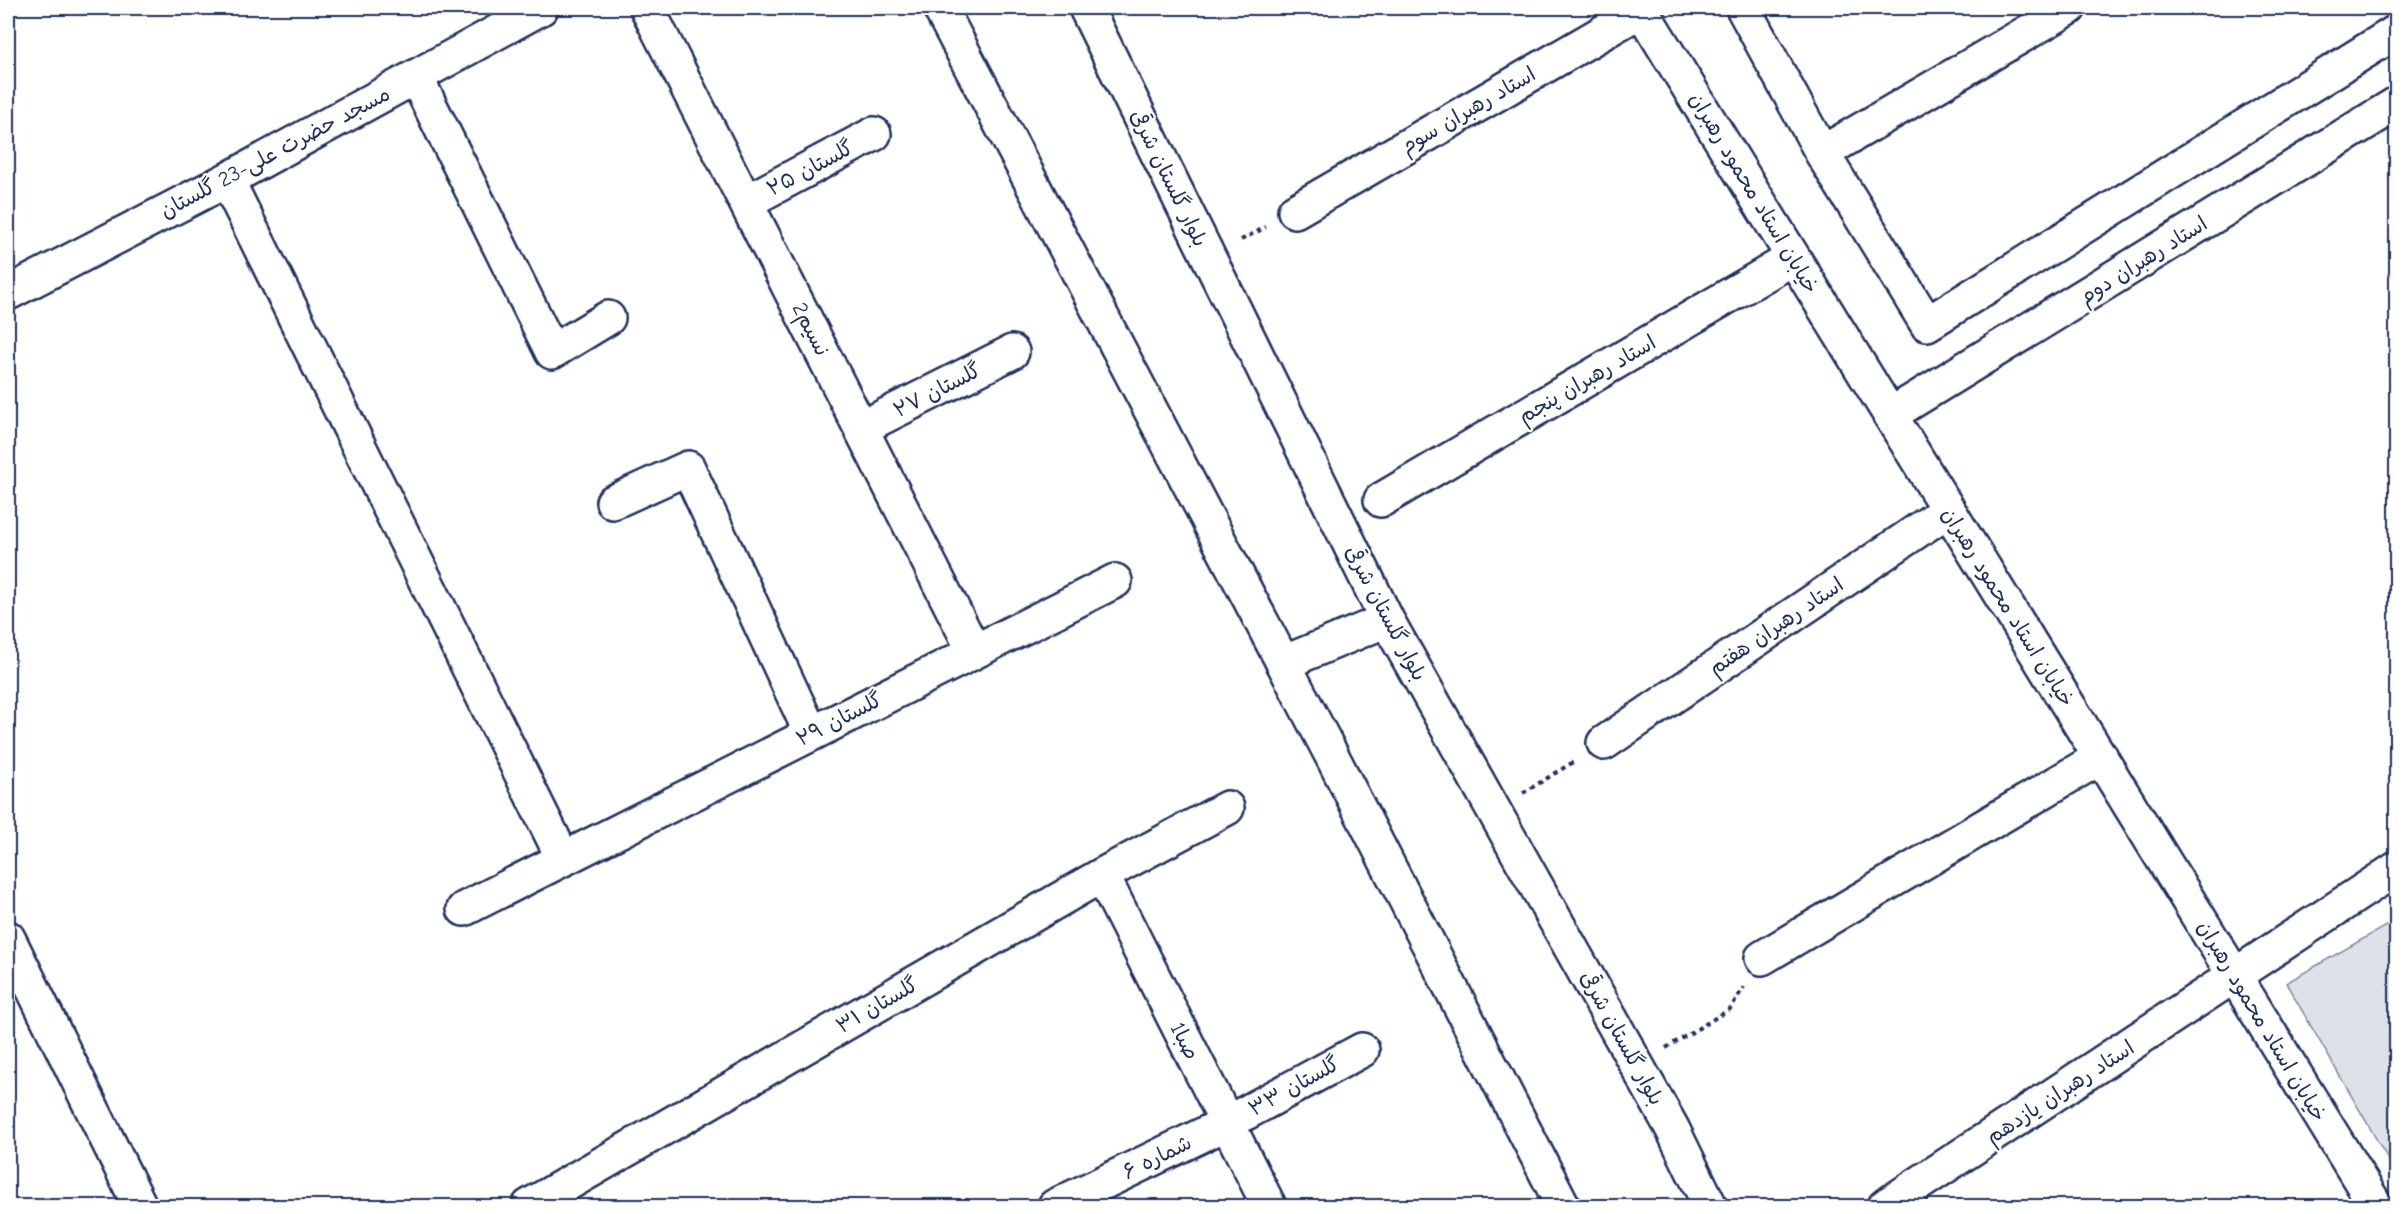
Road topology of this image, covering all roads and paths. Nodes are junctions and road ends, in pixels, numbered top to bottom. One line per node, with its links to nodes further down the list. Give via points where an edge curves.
1 (541, 8): 9 (street, مسجد حضرت علی-23 گلستان)
2 (647, 8): 14 (street, نسیم2)
3 (940, 8): 29 (street)
4 (1086, 8): 16 (street, بلوار گلستان شرقی)
5 (1642, 8): 15 (street, استاد رهبران سوم); 17 (street, خیابان استاد محمود رهبران)
6 (1743, 8): 12 (street)
7 (2069, 8): 12 (street)
8 (2397, 32): 12 (street, via 1927,324)
9 (416, 76): 13 (street, مسجد حضرت علی-23 گلستان); 19 (street, via 552,352)
10 (2397, 104): 21 (street, استاد رهبران دوم)
11 (874, 134): 14 (street, گلستان ۲۵)
12 (1822, 153)
13 (227, 180): 18 (street, مسجد حضرت علی-23 گلستان); 35 (street)
14 (746, 202): 22 (street, نسیم2)
15 (1295, 211): 16 (path)
16 (1208, 258): 27 (street, بلوار گلستان شرقی)
17 (1793, 258): 21 (street, خیابان استاد محمود رهبران); 23 (street, استاد رهبران پنجم)
18 (8, 293)
19 (608, 318)
20 (1012, 352): 22 (street, گلستان ۲۷)
21 (1890, 415): 25 (street, خیابان استاد محمود رهبران)
22 (861, 428): 28 (street, نسیم2)
23 (1380, 500)
24 (613, 502): 30 (street, via 688,468)
25 (1948, 510): 31 (street, استاد رهبران هفتم); 32 (street, خیابان استاد محمود رهبران)
26 (1116, 580): 28 (street, گلستان ۲۹)
27 (1387, 620): 29 (street); 34 (street, بلوار گلستان شرقی)
28 (974, 651): 30 (street, گلستان ۲۹)
29 (1283, 663): 49 (street)
30 (811, 733): 35 (street, گلستان ۲۹)
31 (1604, 743): 34 (path)
32 (2101, 757): 40 (street); 41 (street, خیابان استاد محمود رهبران)
33 (1227, 808): 37 (street, گلستان ۳۱)
34 (1494, 811): 43 (street, بلوار گلستان شرقی)
35 (563, 858): 38 (street, گلستان ۲۹)
36 (2397, 869): 41 (street, استاد رهبران یازدهم)
37 (1102, 875): 44 (street, صبا1); 46 (street, گلستان ۳۱)
38 (464, 909)
39 (8, 938): 45 (street)
40 (1761, 958): 43 (path, via 1731,1010)
41 (2235, 977): 51 (street, استاد رهبران یازدهم); 52 (street, خیابان استاد محمود رهبران)
42 (1362, 1050): 44 (street, گلستان ۳۳)
43 (1637, 1065): 50 (street, بلوار گلستان شرقی)
44 (1227, 1123): 47 (street, شماره ۶); 48 (street, صبا1)
45 (140, 1206)
46 (529, 1206)
47 (1055, 1206)
48 (1269, 1206)
49 (1563, 1206)
50 (1710, 1206)
51 (1885, 1206)
52 (2376, 1206)

